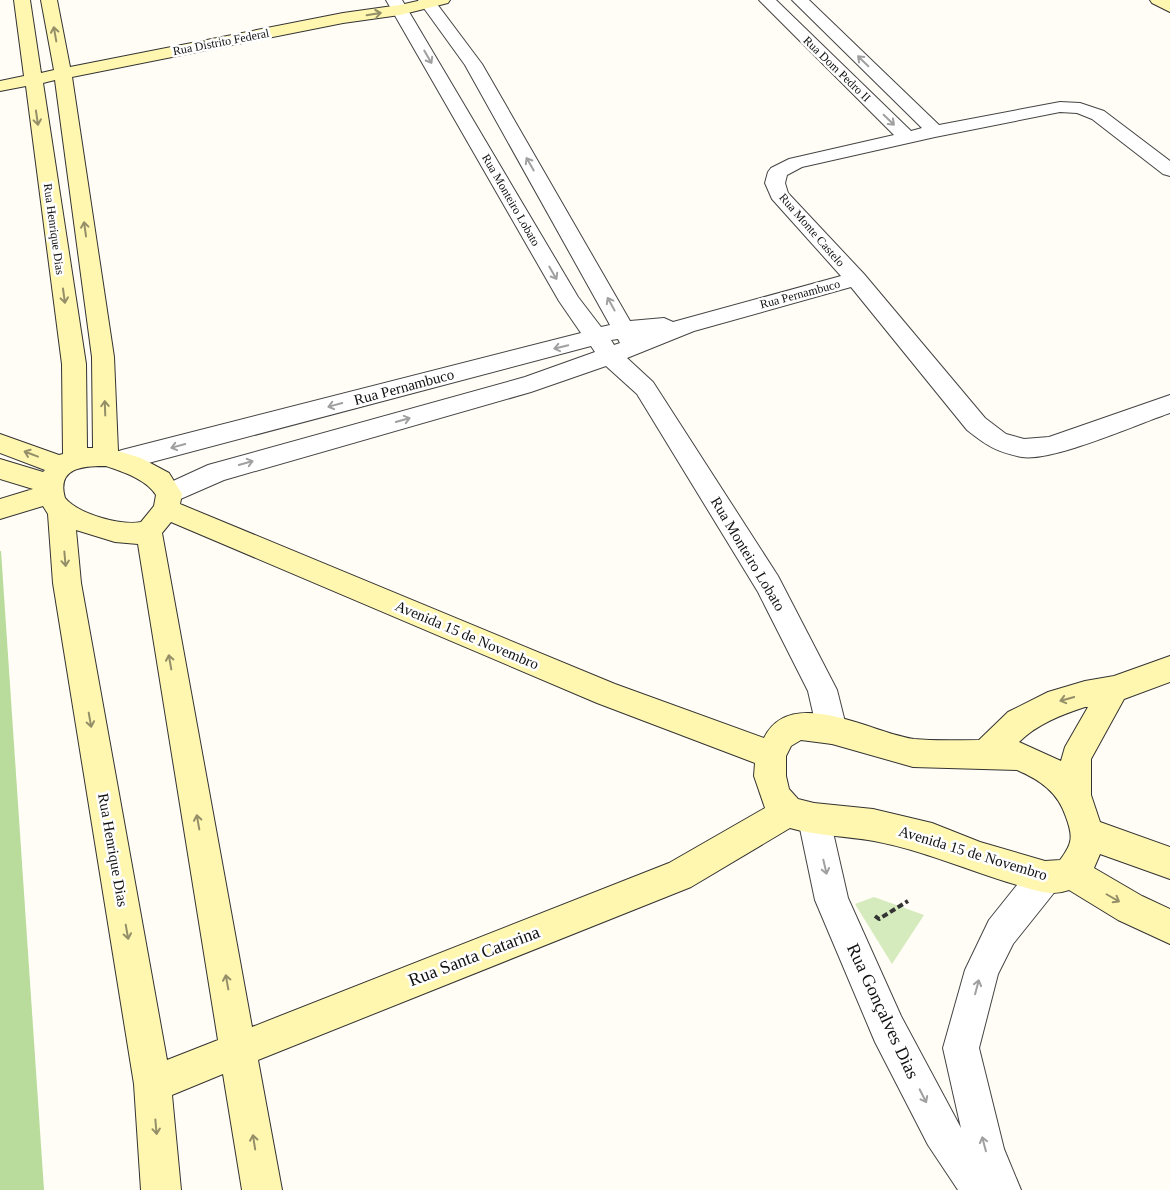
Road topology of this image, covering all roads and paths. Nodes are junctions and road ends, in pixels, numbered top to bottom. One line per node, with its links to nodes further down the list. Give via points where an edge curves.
1 (22, 0): 12 (street, Rua Henrique Dias)
2 (49, 0): 10 (street, one-way to 2)
3 (377, 0): 10 (street, Rua Distrito Federal)
4 (767, 0): 15 (street, Rua Dom Pedro II, one-way to 15)
5 (800, 0): 14 (street, Rua Dom Pedro II, one-way to 5)
6 (1158, 0): 9 (street)
7 (432, 1): 8 (street, Rua Distrito Federal); 18 (street, Rua Monteiro Lobato, one-way to 7, via 473,64)
8 (397, 5): 10 (street, Rua Distrito Federal, one-way to 8, via 343,18); 19 (street, Rua Monteiro Lobato, one-way to 19, via 570,301)
9 (1170, 7)
10 (62, 68): 12 (street, Rua Distrito Federal); 23 (street, one-way to 10, via 103,357)
11 (0, 74): 12 (street, Rua Distrito Federal)
12 (32, 74): 13 (street, Rua Distrito Federal); 25 (street, Rua Henrique Dias, one-way to 25, via 74,364)
13 (0, 86)
14 (936, 131): 15 (street, Rua Monte Castelo); 16 (street, Rua Monte Castelo, via 1060,107 1080,108 1098,115)
15 (907, 137): 17 (street, Rua Monte Castelo, via 796,163 778,172 775,183 779,195)
16 (1170, 170)
17 (856, 279): 18 (street, Rua Pernambuco); 21 (street, Rua Monte Castelo, via 976,424 998,441 1024,448 1050,446)
18 (629, 338): 19 (street, Rua Pernambuco); 20 (street, Rua Monteiro Lobato)
19 (604, 347): 20 (street, Rua Monteiro Lobato); 23 (street, Rua Pernambuco, one-way to 23); 27 (street, Rua Pernambuco, one-way to 19, via 217,472 531,384)
20 (645, 388): 30 (street, Rua Monteiro Lobato, via 768,584 822,690)
21 (1170, 404)
22 (0, 443): 25 (street, Avenida 15 de Novembro, one-way to 22)
23 (114, 459): 25 (street, Avenida 15 de Novembro); 27 (street, Avenida 15 de Novembro, via 160,480)
24 (0, 469): 25 (street, Avenida 15 de Novembro)
25 (59, 483): 26 (street); 27 (street, Avenida 15 de Novembro, via 92,526 131,534); 42 (street, Rua Henrique Dias, one-way to 42, via 67,583)
26 (0, 509)
27 (161, 512): 32 (street, Avenida 15 de Novembro, via 607,694); 41 (street, one-way to 27, via 167,644)
28 (1170, 668): 29 (street)
29 (1114, 689): 31 (street, one-way to 31, via 1058,702 1019,722); 33 (street, via 1076,756)
30 (832, 730): 31 (street, via 913,753); 32 (street, via 799,726 780,736)
31 (986, 754): 33 (street, via 1017,756 1037,764 1061,778)
32 (771, 755): 34 (street, via 770,776 776,797)
33 (1075, 795): 35 (street)
34 (801, 816): 37 (street, Avenida 15 de Novembro, via 873,825 932,839 980,858); 41 (street, Rua Santa Catarina, via 679,875); 45 (street, Rua Gonçalves Dias, one-way to 45, via 832,900 888,1029 941,1132)
35 (1088, 834): 36 (street); 37 (street, Avenida 15 de Novembro, via 1083,856)
36 (1170, 863)
37 (1058, 875): 40 (street, Avenida 15 de Novembro, one-way to 40); 46 (street, one-way to 37, via 985,1149 961,1048 982,970 1001,932)
38 (908, 901): 39 (path, via 879,919)
39 (871, 914)
40 (1170, 927)
41 (239, 1048): 42 (street, Rua Santa Catarina); 44 (street, one-way to 41)
42 (153, 1084): 43 (street, Rua Henrique Dias, one-way to 43)
43 (162, 1190)
44 (262, 1190)
45 (981, 1190)
46 (1001, 1190)

